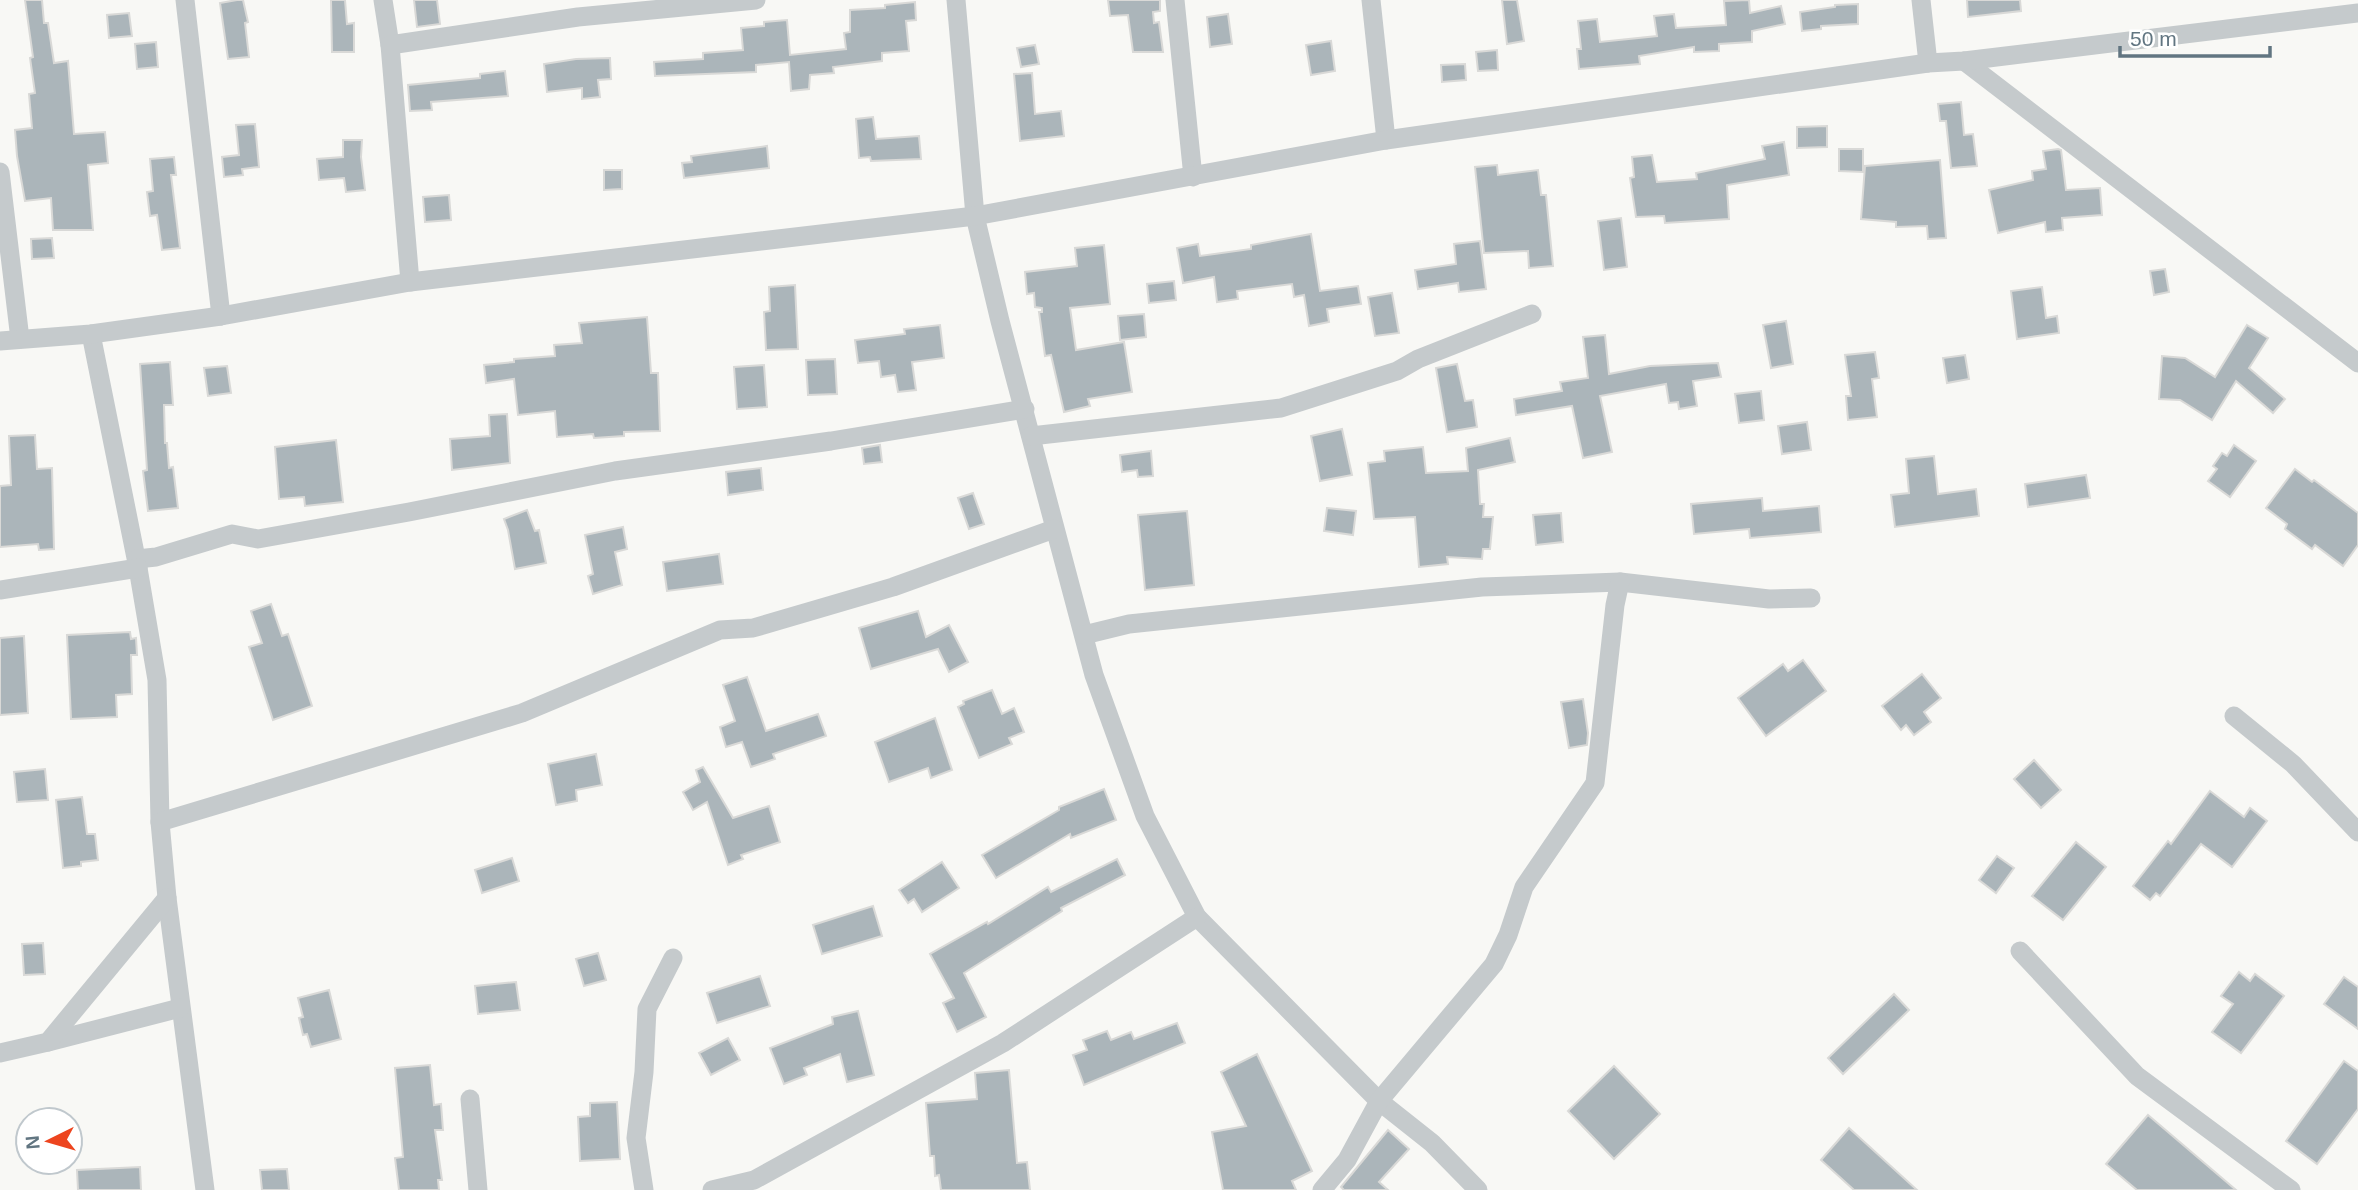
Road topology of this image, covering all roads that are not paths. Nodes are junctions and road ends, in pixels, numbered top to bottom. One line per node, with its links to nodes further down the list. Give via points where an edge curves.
1 (185, 0): 19 (street)
2 (383, 0): 10 (street)
3 (756, 0): 8 (street)
4 (956, 0): 16 (street)
5 (1175, 0): 15 (street)
6 (1371, 0): 13 (street)
7 (1921, 0): 12 (street)
8 (577, 9): 10 (street)
9 (2358, 13): 11 (street)
10 (390, 45): 17 (street)
11 (1965, 61): 12 (street); 22 (street)
12 (1928, 63): 13 (street)
13 (1386, 140): 15 (street)
14 (0, 172): 21 (street)
15 (1193, 177): 16 (street)
16 (975, 216): 17 (street); 23 (street)
17 (410, 282): 19 (street)
18 (1532, 314): 24 (street, via 1397,371 1281,408)
19 (221, 317): 20 (street)
20 (91, 334): 21 (street); 26 (street)
21 (10, 340)
22 (2358, 363)
23 (1025, 409): 24 (street); 26 (street, via 615,471 258,539 232,534)
24 (1031, 436): 25 (street)
25 (1054, 529): 30 (street); 32 (street, via 893,587 753,628 720,630 522,713)
26 (138, 564): 28 (street); 32 (street, via 157,680)
27 (1620, 582): 29 (street, via 1769,599); 30 (street, via 1482,587 1129,624); 42 (street, via 1595,783 1524,887 1494,964)
28 (0, 590)
29 (1811, 598)
30 (1084, 635): 35 (street, via 1145,816)
31 (2234, 716): 33 (street, via 2293,764)
32 (160, 822): 34 (street)
33 (2358, 832)
34 (167, 898): 38 (street); 39 (street)
35 (1197, 917): 42 (street); 46 (street, via 1003,1043 754,1180)
36 (2020, 951): 49 (street, via 2137,1076)
37 (673, 958): 45 (street, via 647,1009 636,1138)
38 (180, 1008): 39 (street); 43 (street)
39 (48, 1042): 40 (street)
40 (0, 1054)
41 (470, 1099): 44 (street)
42 (1379, 1101): 47 (street, via 1348,1160); 48 (street, via 1432,1143)
43 (205, 1190)
44 (478, 1190)
45 (644, 1190)
46 (712, 1190)
47 (1322, 1190)
48 (1478, 1190)
49 (2291, 1190)

